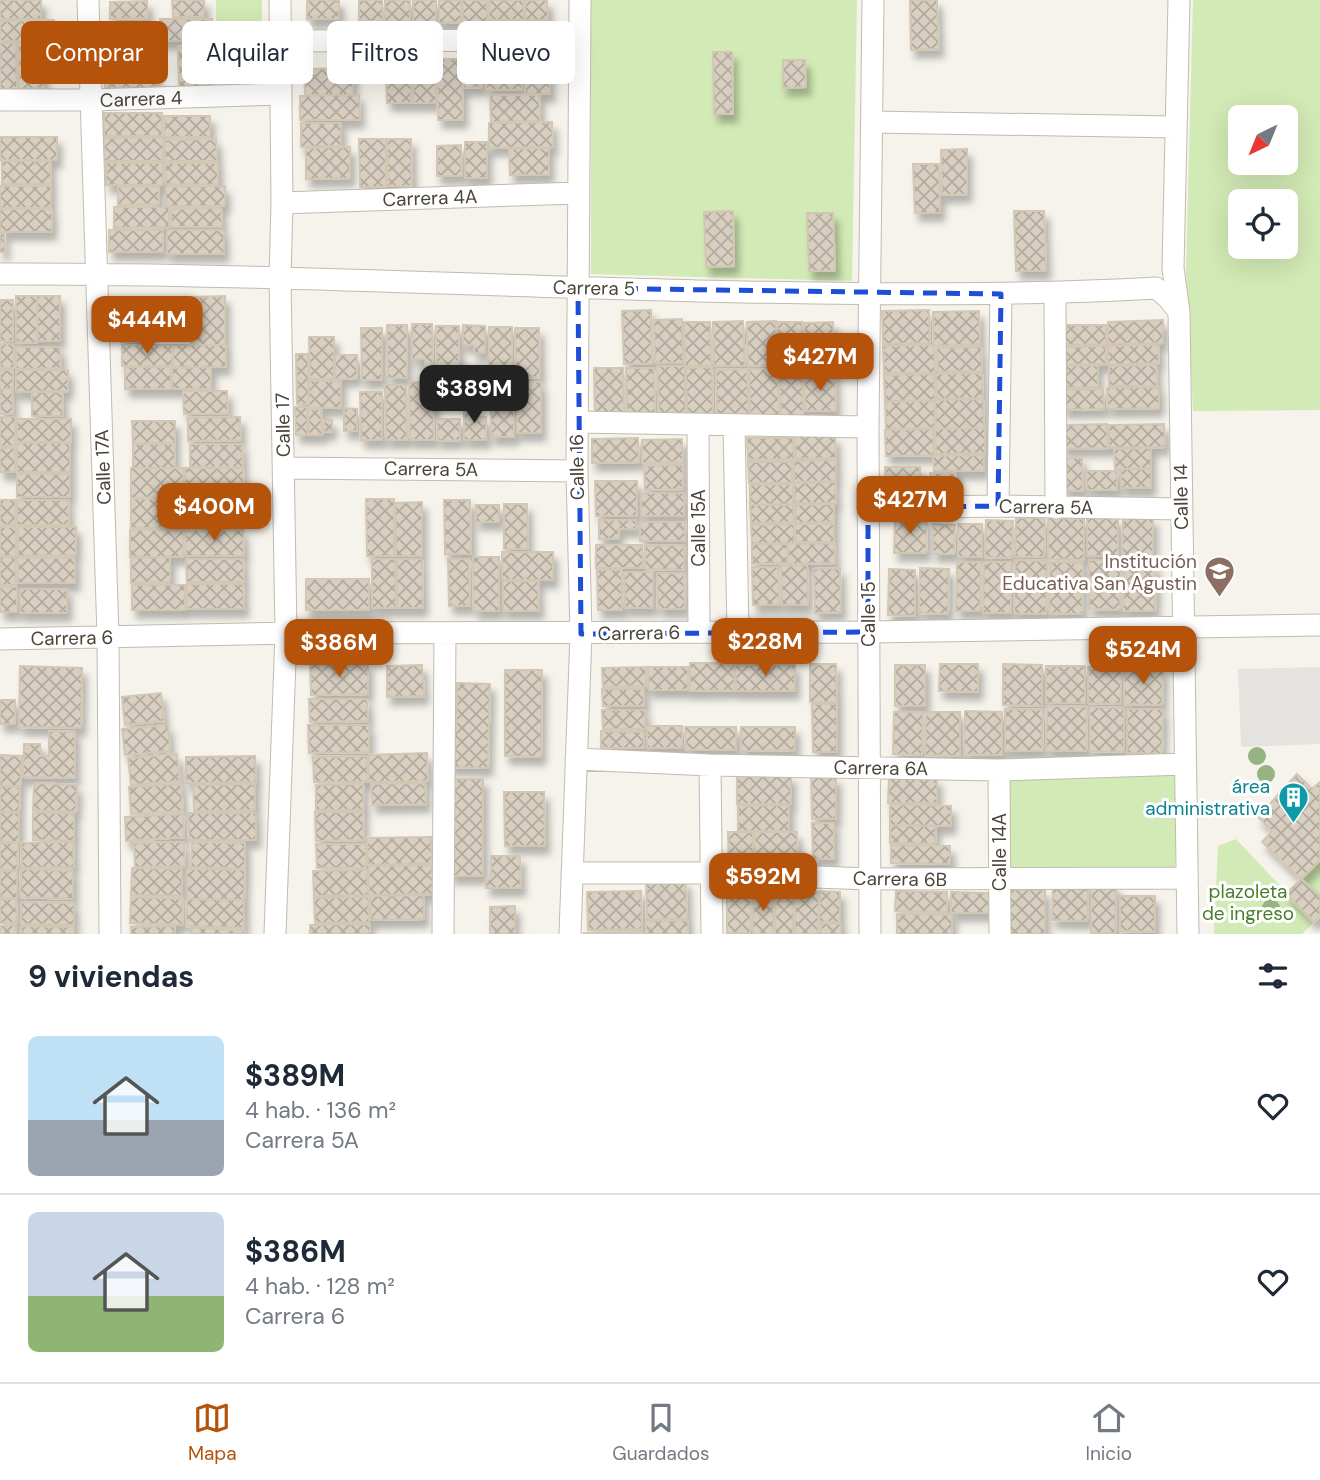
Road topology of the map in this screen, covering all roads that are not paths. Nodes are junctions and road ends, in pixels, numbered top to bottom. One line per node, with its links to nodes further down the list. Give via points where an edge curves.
1 (88, 0): 12 (street, Calle 17A)
2 (280, 0): 6 (street, Calle 17)
3 (580, 0): 7 (street, Calle 16)
4 (873, 0): 13 (street, Calle 15)
5 (1179, 0): 14 (street, Calle 14)
6 (281, 21)
7 (580, 40): 8 (street); 15 (street, Calle 16)
8 (313, 41)
9 (281, 84): 10 (street, Calle 17)
10 (281, 94): 12 (street, Carrera 4); 16 (street, Calle 17)
11 (0, 100): 12 (street, Carrera 4)
12 (93, 100): 18 (street, Calle 17A)
13 (872, 122): 14 (street); 21 (street, Calle 15)
14 (1176, 127): 24 (street, Calle 14, via 1173,268)
15 (578, 193): 16 (street, Carrera 4A); 20 (street, Calle 16)
16 (282, 203): 19 (street, Calle 17)
17 (0, 274): 18 (street, Carrera 5)
18 (97, 274): 19 (street, Carrera 5); 43 (street, Calle 17A)
19 (280, 278): 20 (street, Carrera 5); 29 (street, Calle 17)
20 (578, 288): 21 (street, Carrera 5); 25 (street, Calle 16)
21 (869, 294): 22 (street, Carrera 5); 28 (street, Calle 15)
22 (1001, 294): 23 (street, Carrera 5); 31 (street)
23 (1055, 294): 24 (street, Carrera 5, via 1156,288); 33 (street)
24 (1178, 312): 34 (street, Calle 14)
25 (577, 422): 26 (street); 30 (street, Calle 16)
26 (698, 424): 27 (street); 37 (street, Calle 15A)
27 (734, 425): 28 (street); 38 (street, Calle 15A)
28 (868, 427): 32 (street, Calle 15)
29 (284, 468): 30 (street, Carrera 5A); 40 (street, Calle 17)
30 (577, 471): 42 (street, Calle 16)
31 (998, 506): 32 (street, Carrera 5A); 33 (street, Carrera 5A)
32 (868, 508): 39 (street, Calle 15)
33 (1056, 508): 34 (street, Carrera 5A)
34 (1181, 509): 36 (street, Calle 14)
35 (1320, 625): 36 (street, Carrera 6)
36 (1183, 626): 39 (street, Carrera 6); 46 (street, Calle 14)
37 (699, 631): 38 (street, Carrera 6); 42 (street, Carrera 6)
38 (738, 631): 39 (street, Carrera 6)
39 (868, 632): 48 (street, Calle 15)
40 (286, 633): 41 (street, Carrera 6); 43 (street, Carrera 6); 56 (street, Calle 17)
41 (445, 633): 42 (street, Carrera 6); 57 (street)
42 (581, 634): 45 (street, Calle 16)
43 (108, 637): 44 (street, Carrera 6); 55 (street, Calle 17A)
44 (0, 639)
45 (576, 759): 47 (street, Carrera 6A); 50 (street, Calle 16)
46 (1185, 764): 49 (street, Carrera 6A); 52 (street, Calle 14)
47 (710, 765): 48 (street, Carrera 6A); 51 (street)
48 (869, 768): 49 (street, Carrera 6A); 53 (street, Calle 15)
49 (999, 770): 54 (street, Calle 14A)
50 (572, 873): 51 (street, Carrera 6B); 58 (street, Calle 16)
51 (712, 873): 53 (street, Carrera 6B); 59 (street)
52 (1187, 878): 54 (street, Carrera 6B); 62 (street, Calle 14)
53 (869, 879): 54 (street, Carrera 6B); 60 (street, Calle 15)
54 (999, 880): 61 (street, Calle 14A)
55 (110, 934)
56 (275, 934)
57 (443, 934)
58 (570, 934)
59 (712, 934)
60 (870, 934)
61 (1000, 934)
62 (1188, 934)

